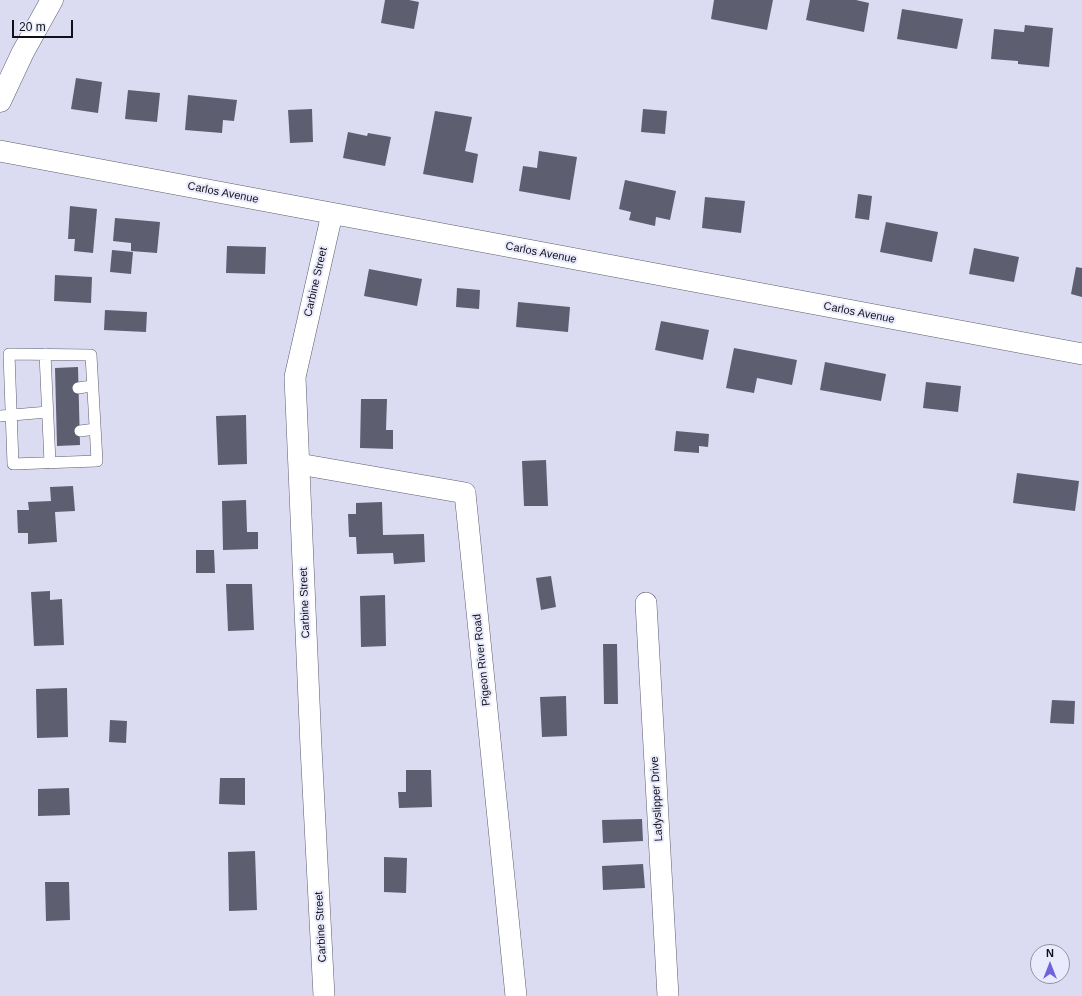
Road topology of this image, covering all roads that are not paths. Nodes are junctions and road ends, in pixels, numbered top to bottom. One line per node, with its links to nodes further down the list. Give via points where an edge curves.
1 (52, 0): 2 (street)
2 (0, 101)
3 (0, 151): 4 (street, Carlos Avenue)
4 (332, 214): 6 (street, Carlos Avenue); 15 (street, Carbine Street, via 295,377)
5 (45, 354): 7 (lane, via 91,356); 9 (lane, via 51,387); 10 (lane, via 10,354)
6 (1082, 354)
7 (92, 386): 8 (lane); 12 (lane)
8 (78, 388)
9 (48, 412): 10 (lane); 14 (lane, via 53,431)
10 (12, 414): 11 (lane); 14 (lane, via 13,464)
11 (0, 416)
12 (95, 429): 13 (lane); 14 (lane, via 96,461)
13 (80, 431)
14 (50, 463)
15 (298, 464): 17 (street, Carbine Street); 18 (street, Pigeon River Road, via 465,493)
16 (646, 603): 19 (street, Ladyslipper Drive)
17 (324, 996)
18 (516, 996)
19 (668, 996)

